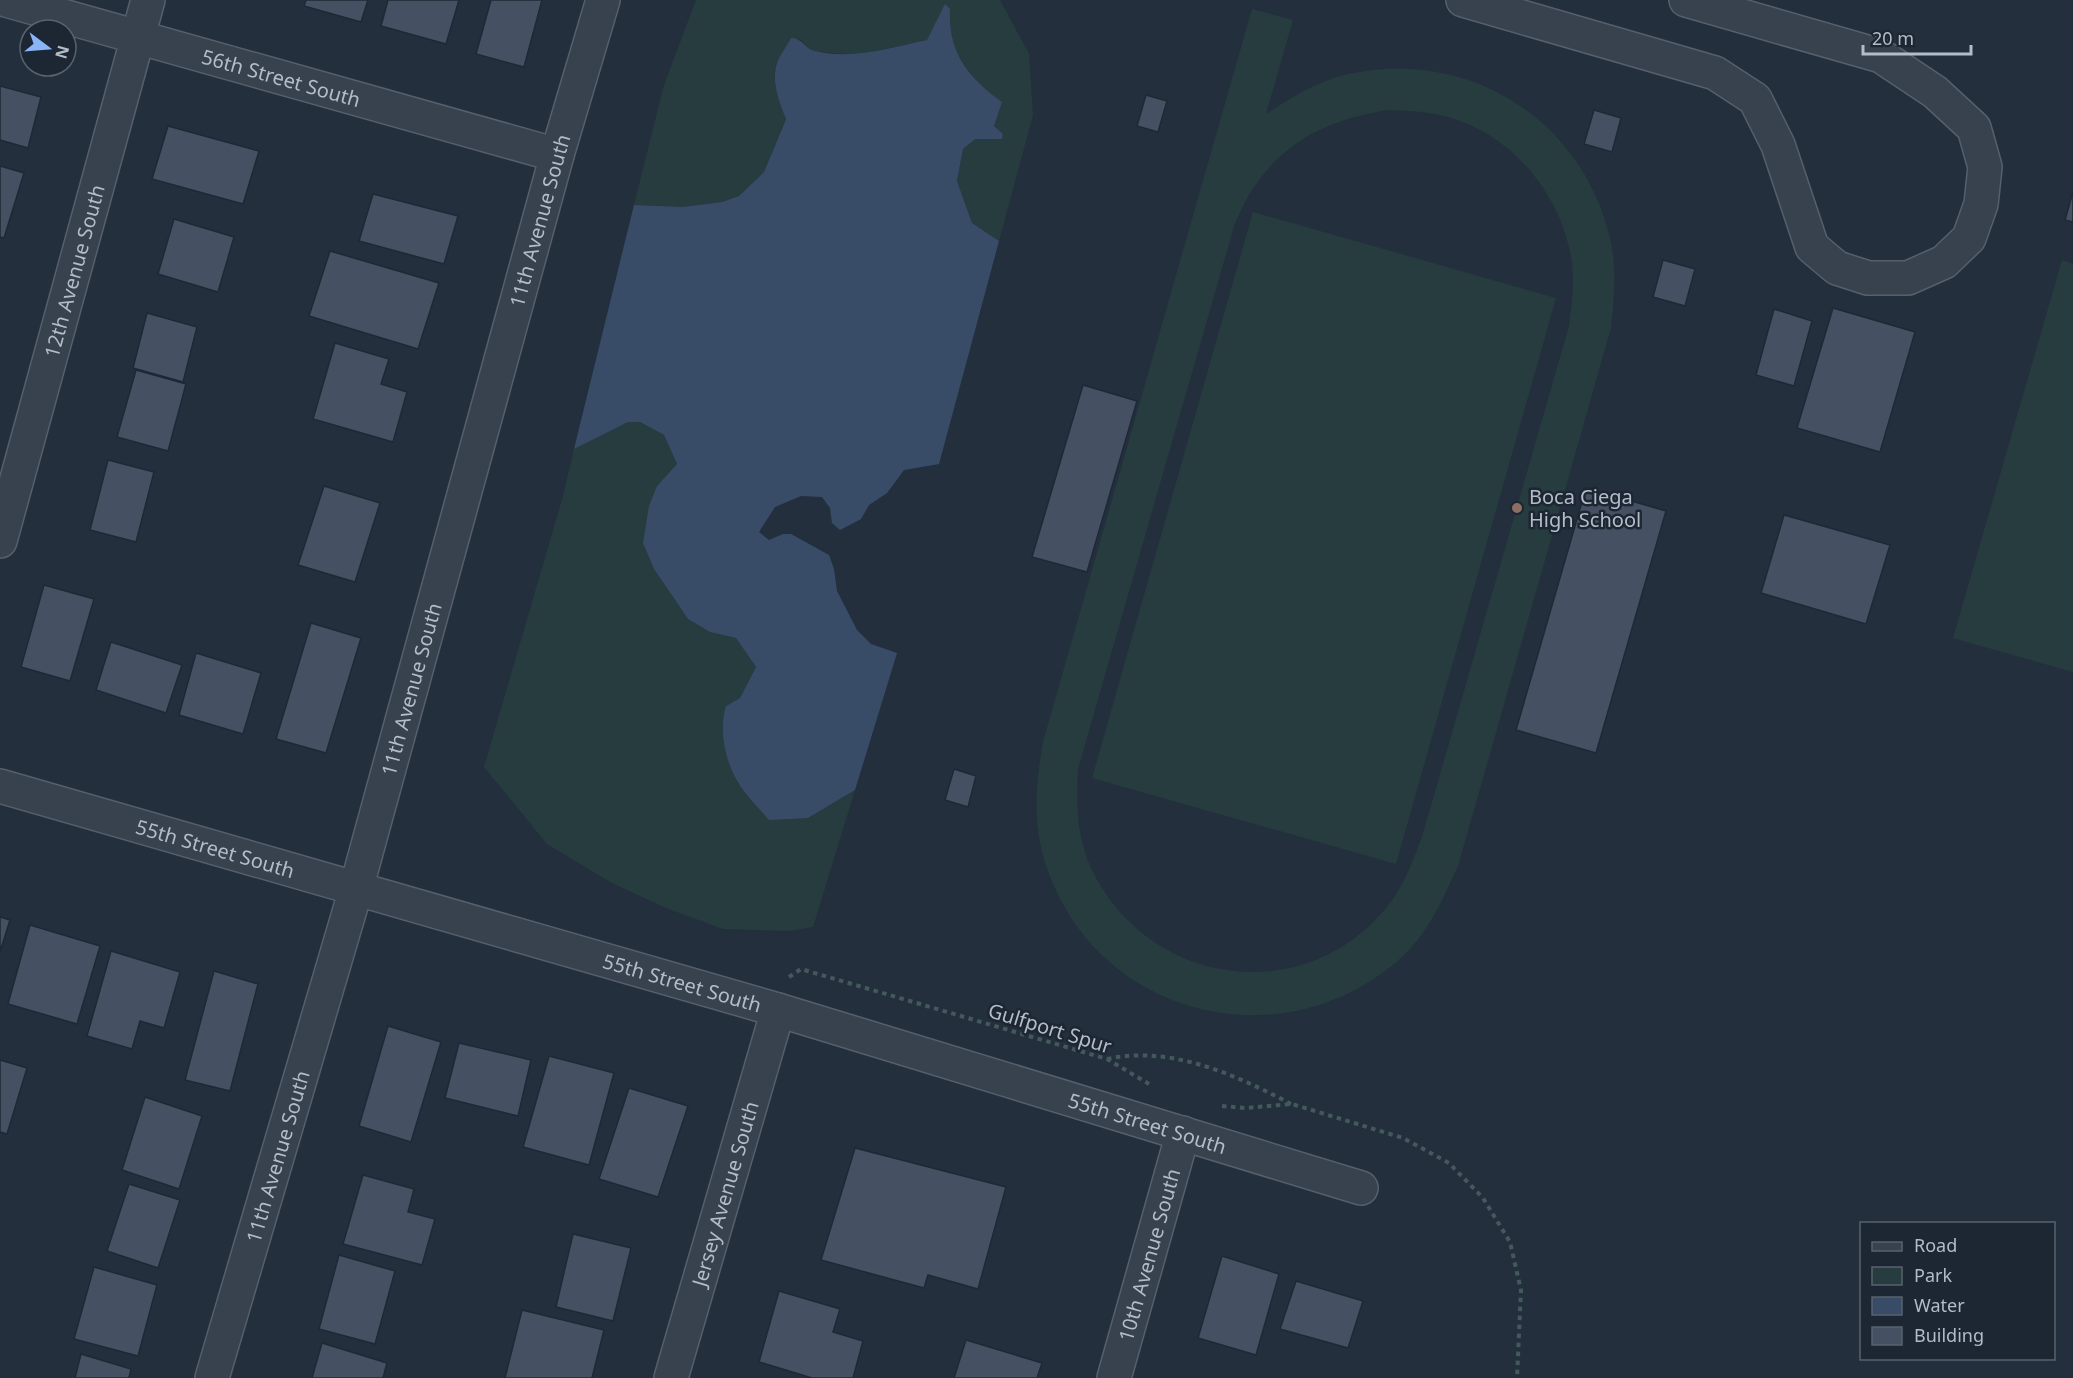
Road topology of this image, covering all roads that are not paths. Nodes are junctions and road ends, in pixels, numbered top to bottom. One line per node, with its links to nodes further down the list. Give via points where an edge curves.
1 (6, 0): 6 (street, 56th Street South)
2 (148, 0): 6 (street, 12th Avenue South)
3 (603, 0): 7 (street, 11th Avenue South)
4 (1463, 0): 5 (street, via 1715,73 1755,99 1778,145 1812,247 1837,268 1868,278 1908,278 1944,262 1968,238 1981,204 1985,167 1974,128 1935,92 1881,56)
5 (1686, 0)
6 (138, 37): 7 (street, 56th Street South); 8 (street, 12th Avenue South)
7 (557, 155): 10 (street, 11th Avenue South)
8 (0, 542)
9 (0, 786): 10 (street, 55th Street South)
10 (356, 889): 11 (street, 55th Street South); 14 (street, 11th Avenue South)
11 (778, 1010): 12 (street, 55th Street South); 15 (street, Jersey Avenue South)
12 (1183, 1134): 13 (street, 55th Street South); 16 (street, 10th Avenue South)
13 (1361, 1188)
14 (212, 1378)
15 (671, 1378)
16 (1114, 1378)

